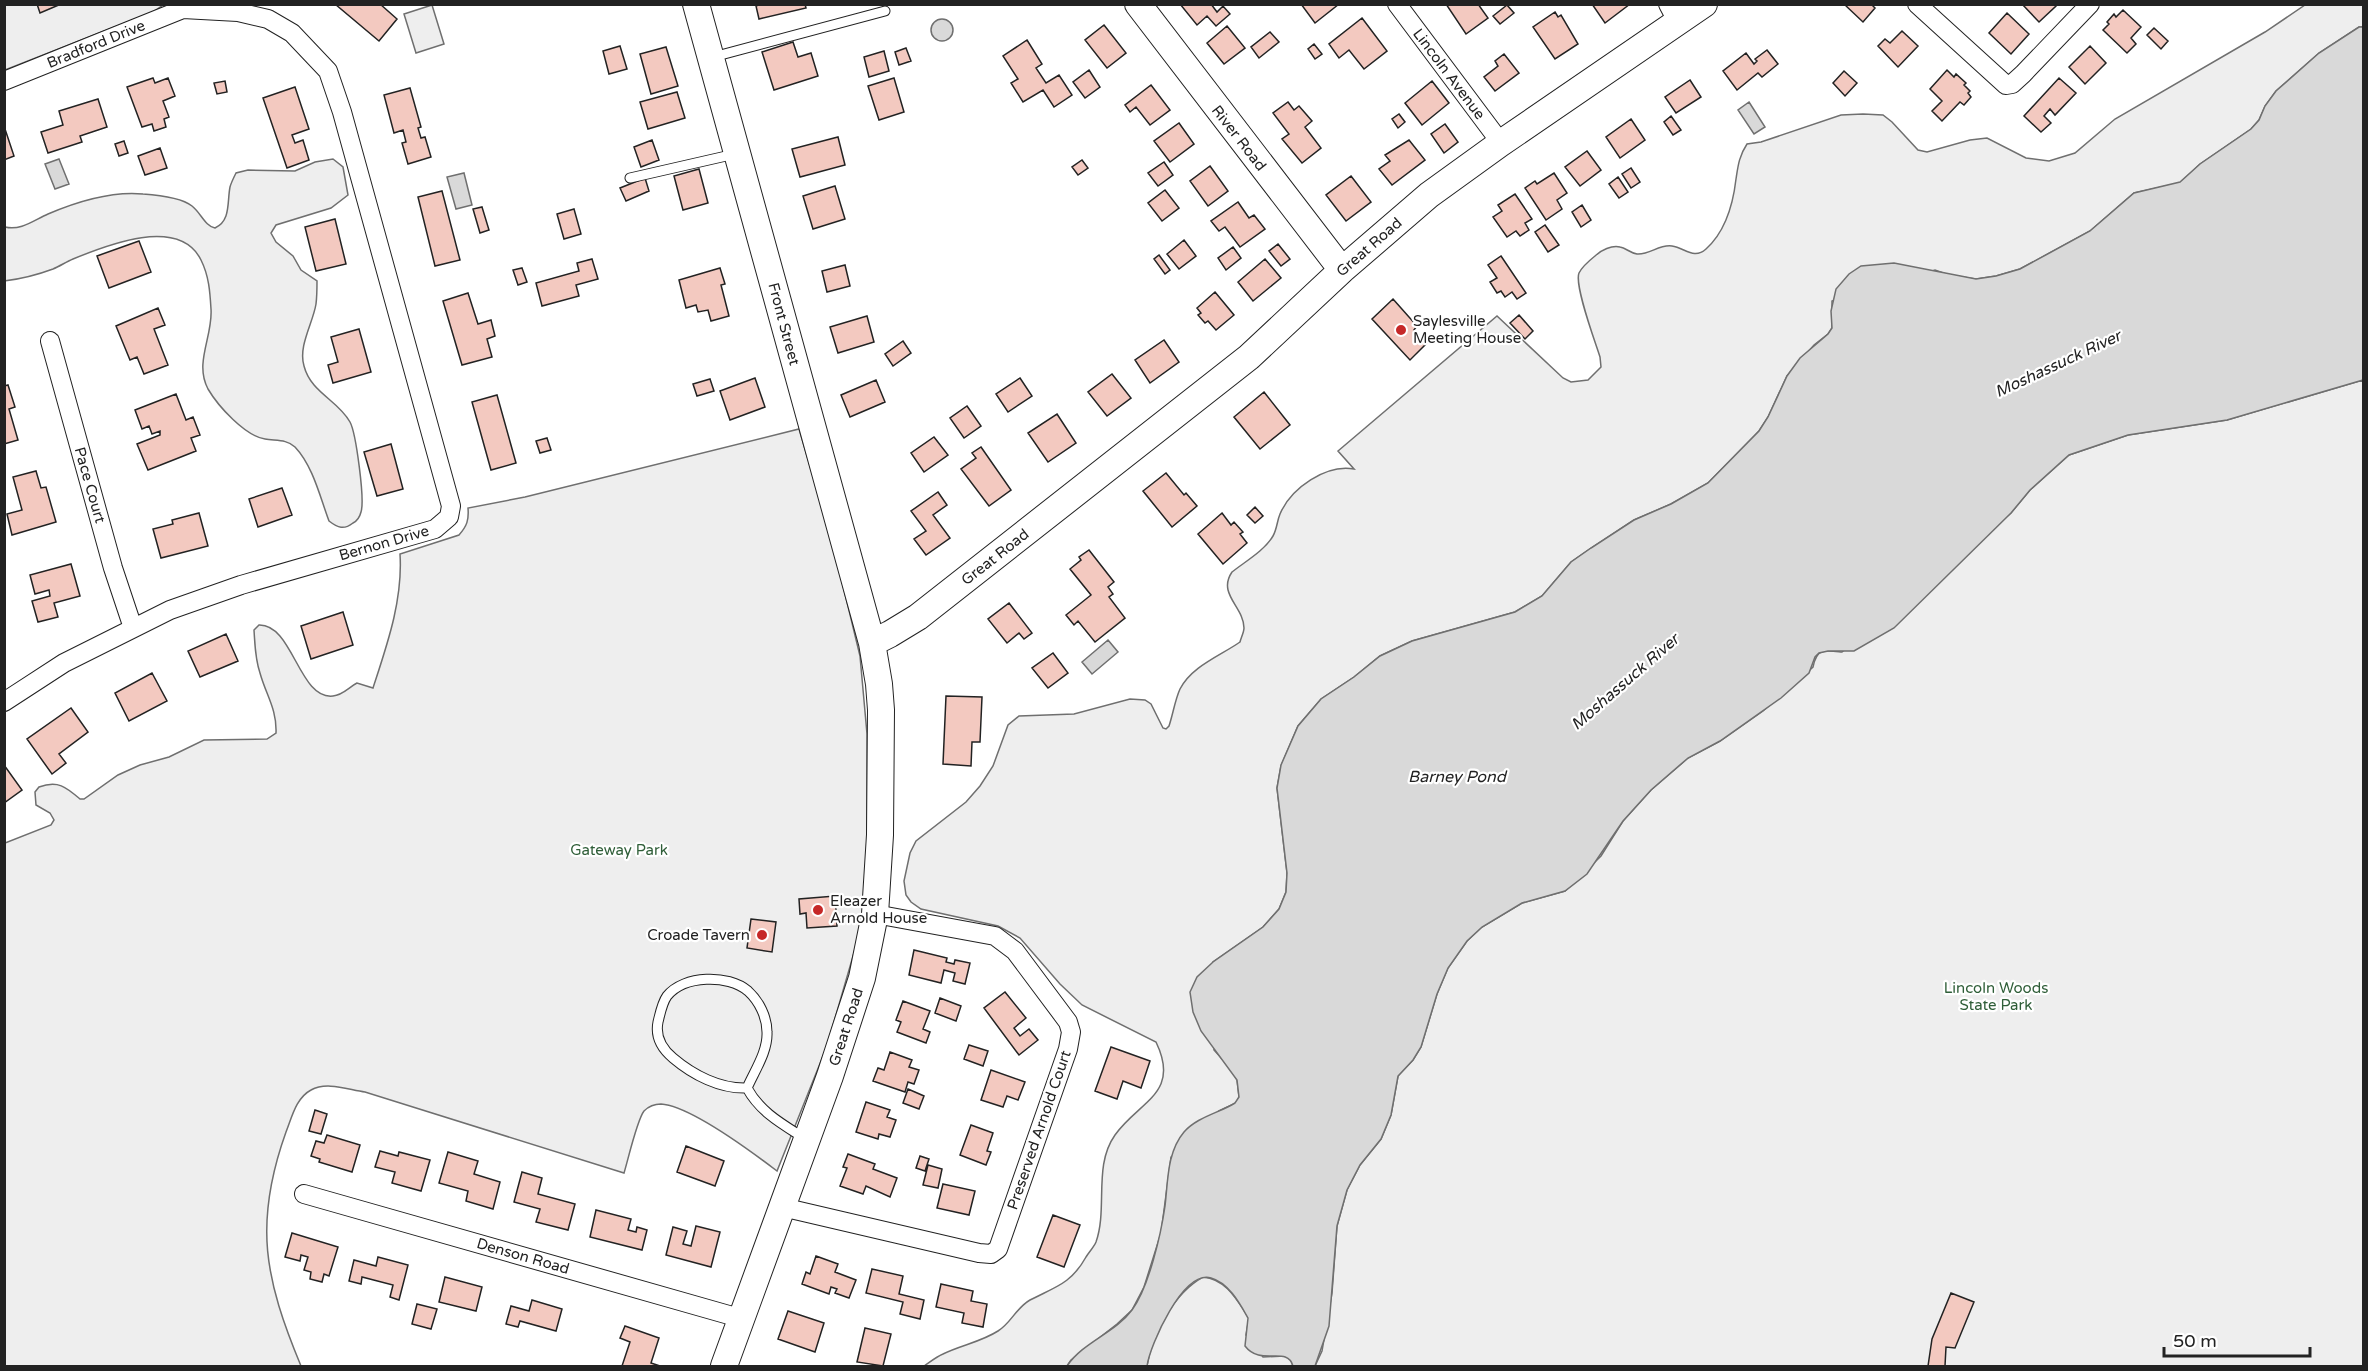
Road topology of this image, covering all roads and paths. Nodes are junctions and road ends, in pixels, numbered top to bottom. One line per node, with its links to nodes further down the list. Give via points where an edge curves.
1 (696, 4): 10 (main road, Front Street)
2 (1138, 4): 15 (main road, River Road)
3 (1397, 4): 12 (street, Lincoln Avenue)
4 (1704, 4): 9 (main road, Great Road)
5 (1917, 4): 6 (street, via 2006,85 2023,74)
6 (2090, 4)
7 (184, 7): 11 (street, Bradford Drive); 17 (street, Bernon Drive, via 238,12 268,20 292,33 328,71 452,506 449,517 435,530 241,585 170,610)
8 (885, 11): 10 (lane)
9 (1673, 14): 12 (main road, Great Road)
10 (711, 57): 13 (main road, Front Street)
11 (4, 81)
12 (1501, 143): 15 (main road, Great Road, via 1430,195)
13 (737, 154): 14 (lane); 18 (main road, Front Street)
14 (630, 178)
15 (1342, 270): 18 (main road, Great Road, via 1250,357 918,616)
16 (50, 341): 17 (street, Pace Court)
17 (133, 628): 19 (street, Bernon Drive, via 64,663)
18 (872, 643): 20 (main road, Great Road, via 881,720)
19 (4, 702)
20 (875, 914): 22 (main road, Great Road, via 862,978); 24 (street, Preserved Arnold Court, via 995,936 1006,942 1068,1022 1068,1049 999,1249 992,1254)
21 (747, 1088): 21 (lane, via 764,1052 767,1033 754,998 746,990 716,980 685,983 674,990 666,997 657,1027 658,1040 683,1066 707,1080); 22 (lane, via 767,1113)
22 (806, 1140): 24 (main road, Great Road)
23 (303, 1194): 25 (street, Denson Road)
24 (782, 1207): 25 (main road, Great Road)
25 (743, 1319): 26 (main road, Great Road)
26 (724, 1366)

